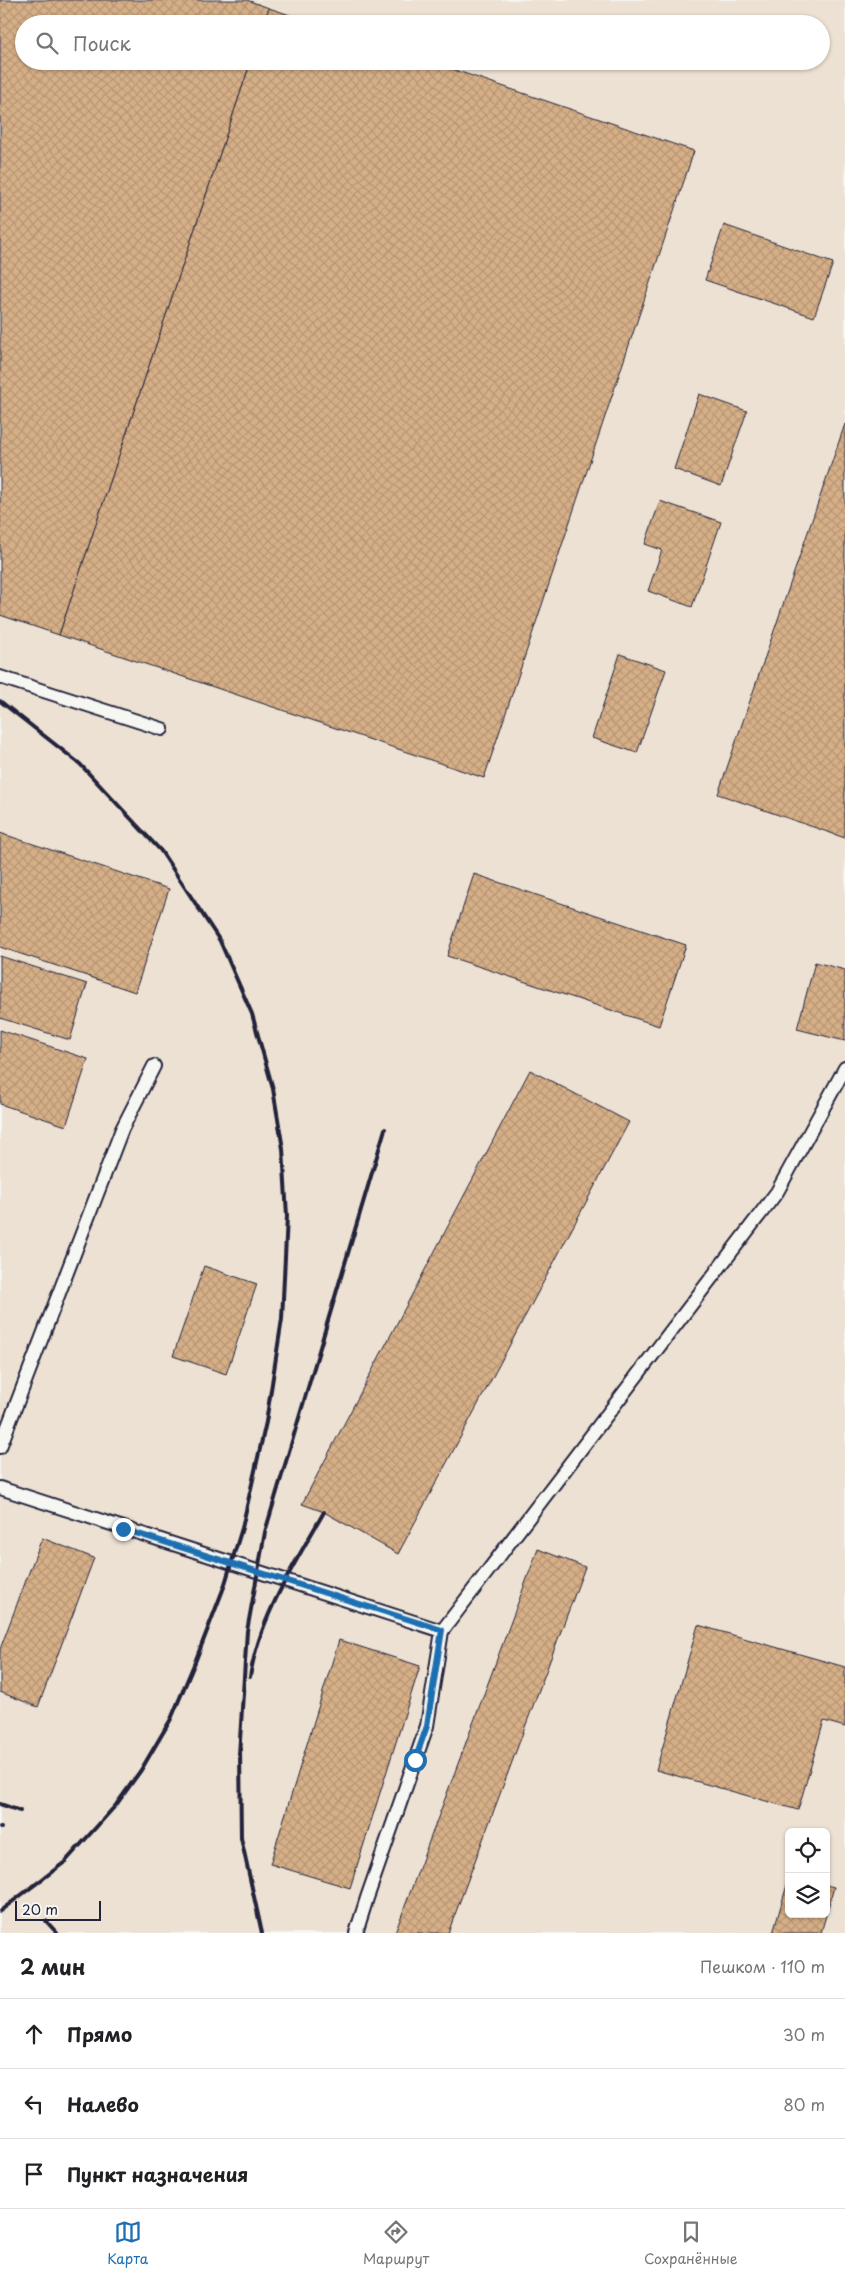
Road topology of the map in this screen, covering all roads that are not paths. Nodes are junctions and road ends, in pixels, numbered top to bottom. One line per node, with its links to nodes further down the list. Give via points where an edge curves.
1 (0, 677): 2 (lane)
2 (162, 729)
3 (154, 1066): 5 (lane, via 122,1129)
4 (845, 1068): 7 (lane, via 776,1192)
5 (0, 1447)
6 (0, 1488): 7 (lane)
7 (442, 1630): 8 (lane, via 427,1726)
8 (356, 1933)

